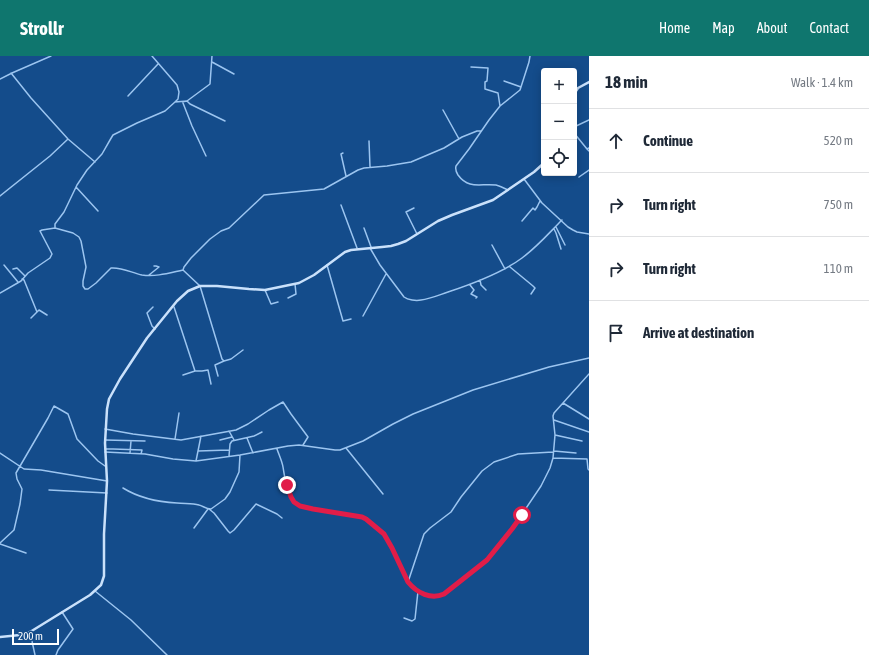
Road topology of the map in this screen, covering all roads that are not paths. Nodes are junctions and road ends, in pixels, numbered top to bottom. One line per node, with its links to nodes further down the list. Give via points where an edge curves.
1 (51, 56): 8 (street)
2 (152, 56): 6 (street)
3 (212, 56): 5 (street)
4 (530, 56): 13 (street)
5 (212, 62): 9 (street); 16 (street, via 210,84)
6 (158, 64): 15 (street); 17 (street, via 178,88 179,96)
7 (471, 67): 19 (street, via 488,68 485,89 498,93)
8 (11, 73): 10 (street); 26 (street)
9 (234, 74)
10 (0, 79)
11 (504, 81): 13 (street)
12 (589, 82): 14 (street)
13 (521, 87): 19 (street)
14 (577, 90)
15 (128, 96)
16 (187, 101): 18 (street); 22 (street)
17 (175, 102): 18 (street); 32 (street, via 164,111 113,136)
18 (183, 103): 31 (street)
19 (500, 106): 24 (street)
20 (443, 110): 27 (street)
21 (589, 120): 23 (street)
22 (225, 121)
23 (577, 126)
24 (481, 131): 27 (street); 40 (street, via 455,170 461,179 471,185 495,185)
25 (577, 136): 29 (street)
26 (68, 139): 32 (street); 41 (street)
27 (459, 139): 34 (street, via 414,161)
28 (369, 141): 34 (street)
29 (588, 149)
30 (343, 153): 36 (street, via 341,154)
31 (206, 156)
32 (95, 162): 39 (street)
33 (541, 166): 38 (street)
34 (370, 167): 36 (street)
35 (589, 170): 37 (street)
36 (346, 176): 65 (street, via 324,188 264,195 229,228 210,239)
37 (578, 177)
38 (524, 179): 40 (street); 42 (street)
39 (76, 187): 45 (street); 49 (street)
40 (508, 190): 52 (street, via 492,200 438,221)
41 (0, 196)
42 (540, 200): 46 (street); 47 (street, via 535,210 533,208)
43 (340, 205): 56 (street)
44 (414, 208): 52 (street, via 406,212)
45 (98, 211)
46 (562, 220): 48 (street); 53 (street, via 573,230)
47 (522, 221)
48 (556, 226): 51 (street); 54 (street)
49 (55, 228): 67 (street, via 40,232 52,254 51,257); 68 (street, via 73,233 81,241 86,267 83,281 85,289 88,290 111,268)
50 (364, 228): 57 (street)
51 (554, 229): 58 (street); 62 (street, via 523,258)
52 (417, 234): 57 (street, via 391,246)
53 (589, 234)
54 (565, 244)
55 (492, 245): 64 (street)
56 (357, 248): 57 (street); 60 (street, via 345,252)
57 (371, 248): 66 (street)
58 (561, 249)
59 (4, 265): 71 (street)
60 (328, 265): 72 (street); 88 (street, via 343,321)
61 (154, 266): 68 (street, via 159,268)
62 (510, 266): 64 (street); 78 (street, via 535,288)
63 (13, 269): 67 (street, via 17,268)
64 (505, 269): 70 (street)
65 (183, 270): 68 (street); 74 (street)
66 (386, 274): 73 (street, via 407,299 420,300 437,296); 86 (street)
67 (25, 276): 69 (street)
68 (149, 276)
69 (22, 279): 71 (street); 84 (street)
70 (480, 280): 73 (street); 76 (street)
71 (18, 283): 77 (street)
72 (295, 284): 75 (street); 79 (street, via 296,294)
73 (470, 284): 80 (street, via 474,290 471,294)
74 (200, 286): 75 (street); 82 (street, via 183,295); 92 (street)
75 (266, 290): 81 (street, via 271,304)
76 (486, 290)
77 (0, 293)
78 (531, 294)
79 (288, 298)
80 (476, 298)
81 (278, 302)
82 (173, 305): 89 (street); 93 (street)
83 (153, 307): 89 (street, via 147,313)
84 (37, 312): 85 (street, via 39,310); 87 (street)
85 (47, 315)
86 (363, 316)
87 (31, 318)
88 (351, 319)
89 (155, 329): 102 (street, via 109,399)
90 (242, 350): 92 (street)
91 (589, 358): 118 (street, via 473,390 409,416)
92 (224, 361): 96 (street, via 215,364)
93 (195, 371): 95 (street); 97 (street, via 208,370)
94 (589, 374): 98 (street)
95 (183, 375)
96 (218, 376)
97 (211, 384)
98 (563, 403): 100 (street); 101 (street, via 554,413)
99 (179, 413): 110 (street)
100 (589, 419)
101 (554, 421): 105 (street); 106 (street)
102 (105, 429): 110 (street); 111 (street)
103 (229, 431): 107 (street); 108 (street); 117 (street, via 242,427 284,402 308,437)
104 (262, 432): 109 (street)
105 (589, 433)
106 (555, 435): 116 (street); 126 (street)
107 (201, 436): 110 (street); 124 (street)
108 (232, 437): 113 (street); 114 (street)
109 (246, 438): 114 (street); 128 (street)
110 (175, 439)
111 (105, 440): 112 (street); 123 (street)
112 (131, 440): 115 (street); 120 (street)
113 (220, 440)
114 (234, 440): 122 (street, via 230,442)
115 (145, 441)
116 (582, 441)
117 (302, 446): 118 (street, via 335,450); 121 (street)
118 (346, 448): 143 (street)
119 (113, 449): 120 (street); 123 (street); 125 (street)
120 (131, 449): 127 (street); 131 (street, via 142,450)
121 (277, 449): 128 (street); 149 (street, via 294,502 306,508 366,519 384,534)
122 (229, 450): 124 (street); 133 (street)
123 (105, 451): 125 (street); 137 (street)
124 (198, 451): 135 (street)
125 (113, 452): 127 (street)
126 (554, 452): 129 (street); 134 (street); 149 (street, via 518,454 494,462 482,471 451,512 424,534)
127 (130, 453): 131 (street)
128 (253, 453): 132 (street)
129 (576, 453)
130 (0, 454): 136 (street)
131 (141, 454): 135 (street)
132 (240, 455): 133 (street); 144 (street, via 240,472 230,492 225,499)
133 (229, 456): 135 (street)
134 (553, 458): 138 (street, via 587,459); 151 (street, via 541,486 487,560 444,594 430,596)
135 (196, 461)
136 (20, 466): 137 (street, via 54,406 68,414 78,439); 139 (street, via 24,469); 147 (street, via 16,476 22,489 15,527)
137 (106, 467): 139 (street)
138 (589, 470)
139 (107, 481): 142 (street)
140 (123, 488): 144 (street, via 143,498 199,505)
141 (49, 490): 142 (street)
142 (107, 493): 150 (street, via 104,576)
143 (383, 494)
144 (209, 509): 145 (street, via 230,533 256,504); 146 (street)
145 (282, 518)
146 (194, 528)
147 (0, 544): 148 (street)
148 (26, 553)
149 (408, 582): 151 (street)
150 (94, 591): 152 (street); 158 (street, via 131,620)
151 (418, 591): 153 (street, via 415,619 412,621)
152 (62, 612): 154 (street); 157 (street, via 73,629)
153 (404, 618)
154 (30, 632): 155 (street); 156 (street)
155 (0, 637)
156 (35, 655)
157 (56, 655)
158 (166, 655)

